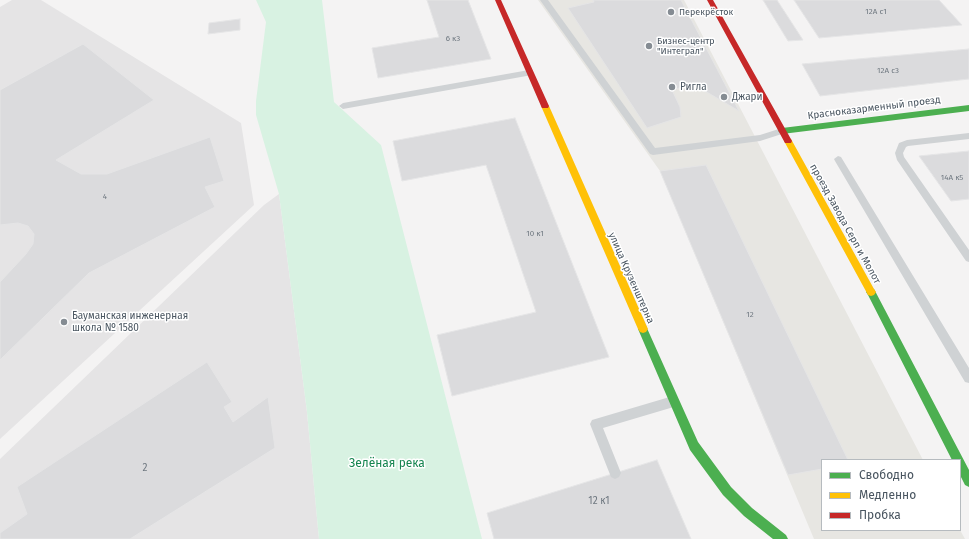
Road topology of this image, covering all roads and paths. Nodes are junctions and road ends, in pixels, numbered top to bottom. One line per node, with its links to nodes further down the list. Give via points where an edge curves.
1 (498, 0): 4 (street, улица Крузенштерна)
2 (544, 0): 7 (lane, via 654,152 760,138)
3 (710, 0): 7 (street, проезд Завода Серп и Молот)
4 (529, 73): 5 (lane); 12 (street, улица Крузенштерна)
5 (343, 106)
6 (969, 108): 7 (street, Красноказарменный проезд)
7 (782, 131): 13 (street, проезд Завода Серп и Молот, via 868,287)
8 (969, 136): 10 (lane, via 907,143 902,146 899,153)
9 (838, 159): 11 (lane)
10 (969, 258)
11 (969, 378)
12 (673, 402): 15 (lane, via 596,424); 17 (street, улица Крузенштерна, via 694,446 711,470 748,512)
13 (957, 459)
14 (961, 466): 16 (street)
15 (615, 473)
16 (969, 481)
17 (782, 539)

